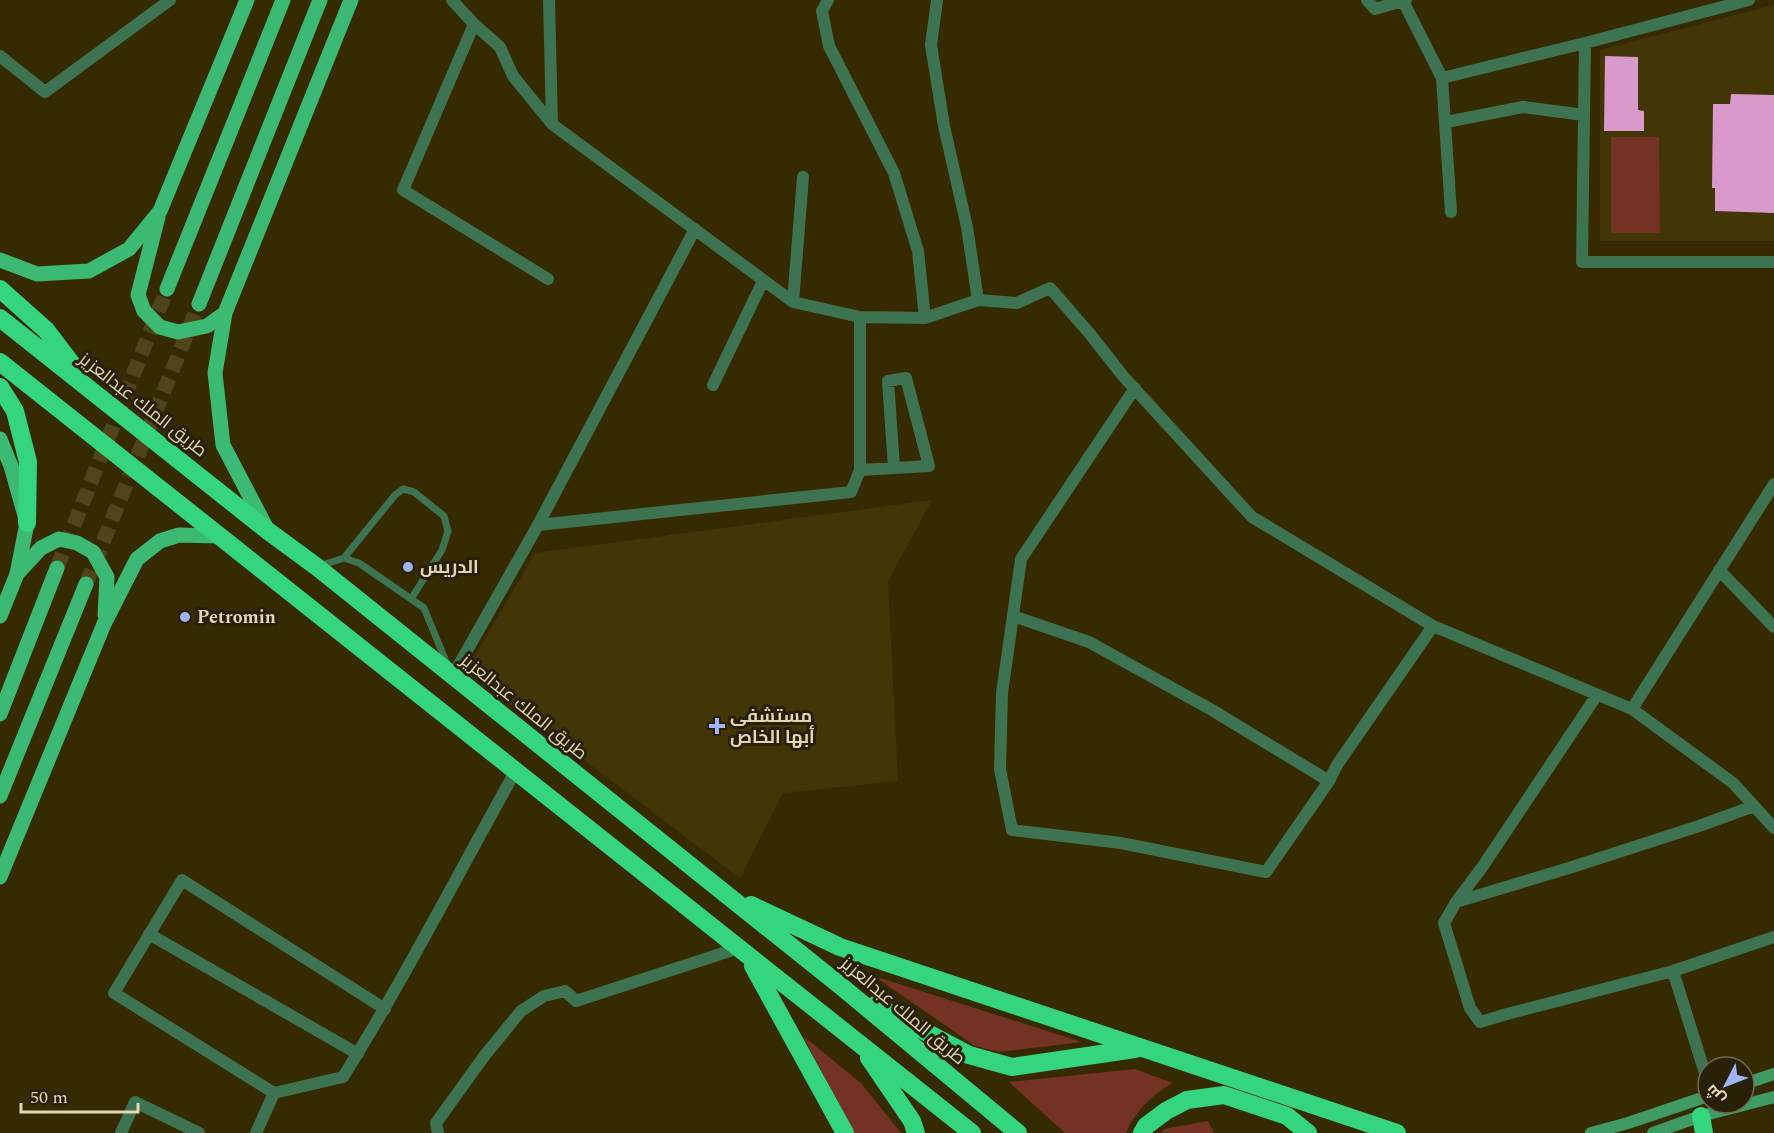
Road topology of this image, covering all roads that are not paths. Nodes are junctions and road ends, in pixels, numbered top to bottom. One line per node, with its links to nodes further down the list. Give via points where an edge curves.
1 (170, 0): 15 (street, via 45,92)
2 (247, 0): 21 (main road)
3 (283, 0): 29 (main road)
4 (320, 0): 32 (main road)
5 (351, 0): 33 (main road)
6 (452, 0): 13 (street)
7 (549, 0): 19 (street)
8 (828, 0): 36 (street, via 822,11 829,46 894,173 918,251)
9 (937, 0): 30 (street, via 932,45)
10 (1367, 0): 12 (street, via 1375,9)
11 (1749, 0): 14 (street)
12 (1405, 1): 16 (street)
13 (474, 24): 19 (street, via 500,47 513,76); 26 (street, via 403,190)
14 (1585, 43): 16 (street); 17 (street)
15 (0, 56)
16 (1442, 78): 18 (street)
17 (1584, 116): 18 (street, via 1522,107); 25 (street, via 1582,261)
18 (1446, 122): 22 (street)
19 (552, 124): 23 (street)
20 (803, 177): 31 (street)
21 (160, 211): 24 (main road, via 129,249 89,271 37,274); 33 (main road, via 138,295 144,311 160,327 178,332 207,326)
22 (1451, 212)
23 (695, 230): 27 (street); 47 (street)
24 (0, 260)
25 (1774, 262)
26 (548, 279)
27 (763, 281): 31 (street); 38 (street)
28 (0, 289): 41 (highway, via 46,330)
29 (166, 289)
30 (978, 300): 36 (street); 40 (street, via 1017,303 1050,288)
31 (793, 302): 34 (street)
32 (199, 304)
33 (225, 314): 48 (main road, via 215,373 223,445)
34 (860, 317): 36 (street); 44 (street)
35 (0, 318): 41 (highway, طريق الملك عبدالعزيز)
36 (925, 318)
37 (0, 362): 49 (highway)
38 (713, 385)
39 (0, 387): 46 (highway, via 15,411 28,462)
40 (1135, 388): 58 (street, via 1021,559); 60 (street, via 1252,517)
41 (98, 397): 48 (highway, طريق الملك عبدالعزيز)
42 (0, 439): 46 (main road)
43 (894, 468): 43 (street, via 888,381 906,378 929,466); 44 (street)
44 (860, 470): 47 (street, via 851,492)
45 (1774, 484): 53 (street)
46 (27, 523): 54 (main road)
47 (538, 525): 62 (street)
48 (268, 531): 51 (highway, طريق الملك عبدالعزيز)
49 (218, 536): 59 (main road, via 179,536 160,541 136,559); 66 (highway)
50 (344, 558): 51 (lane); 56 (lane, via 359,563); 56 (lane, via 395,495 403,489 414,492 444,516 448,531 442,550)
51 (316, 567): 62 (highway, طريق الملك عبدالعزيز)
52 (57, 568): 65 (main road)
53 (1719, 570): 61 (street); 64 (street)
54 (17, 574): 57 (main road); 59 (main road, via 41,548 59,539 93,552 107,577)
55 (86, 584): 68 (main road)
56 (411, 599): 62 (lane, via 424,608)
57 (0, 616)
58 (1013, 616): 67 (street, via 1089,642); 67 (street, via 1002,693 1000,769 1012,830 1121,843 1266,872)
59 (104, 624): 71 (main road)
60 (1433, 626): 63 (street); 67 (street)
61 (1774, 627)
62 (452, 677): 72 (highway, طريق الملك عبدالعزيز)
63 (1597, 695): 64 (street); 73 (street)
64 (1632, 709): 69 (street, via 1733,783)
65 (0, 714)
66 (515, 772): 76 (highway); 79 (street)
67 (1329, 781)
68 (0, 796)
69 (1754, 806): 70 (street); 73 (street)
70 (1774, 828)
71 (0, 877)
72 (723, 892): 78 (highway, طريق الملك عبدالعزيز); 81 (highway, via 840,947)
73 (1456, 902): 77 (street, via 1444,923 1470,1008 1480,1022)
74 (149, 934): 79 (street, via 182,880); 82 (street); 86 (street, via 114,993)
75 (1774, 937): 77 (street)
76 (742, 951): 80 (highway); 93 (street, via 576,1001 564,991 544,996 521,1011 485,1055 436,1123); 94 (highway)
77 (1673, 971): 83 (street)
78 (842, 987): 81 (highway, via 969,1055 1012,1067); 97 (highway, طريق الملك عبدالعزيز)
79 (385, 1009): 82 (street)
80 (858, 1042): 95 (highway, via 912,1121); 96 (highway)
81 (1140, 1048): 100 (highway)
82 (358, 1054): 86 (street, via 343,1077)
83 (1699, 1055)
84 (1774, 1074): 85 (street)
85 (1756, 1080)
86 (274, 1093): 92 (street)
87 (1774, 1098): 89 (street)
88 (1696, 1100): 101 (street)
89 (1703, 1124): 102 (street)
90 (121, 1133): 91 (street, via 135,1102)
91 (199, 1133)
92 (256, 1133)
93 (438, 1133)
94 (845, 1133)
95 (916, 1133)
96 (972, 1133)
97 (1018, 1133)
98 (1142, 1133): 99 (highway, via 1152,1121 1187,1100 1224,1095 1287,1116)
99 (1308, 1133)
100 (1397, 1133)
101 (1591, 1133)
102 (1653, 1133)

